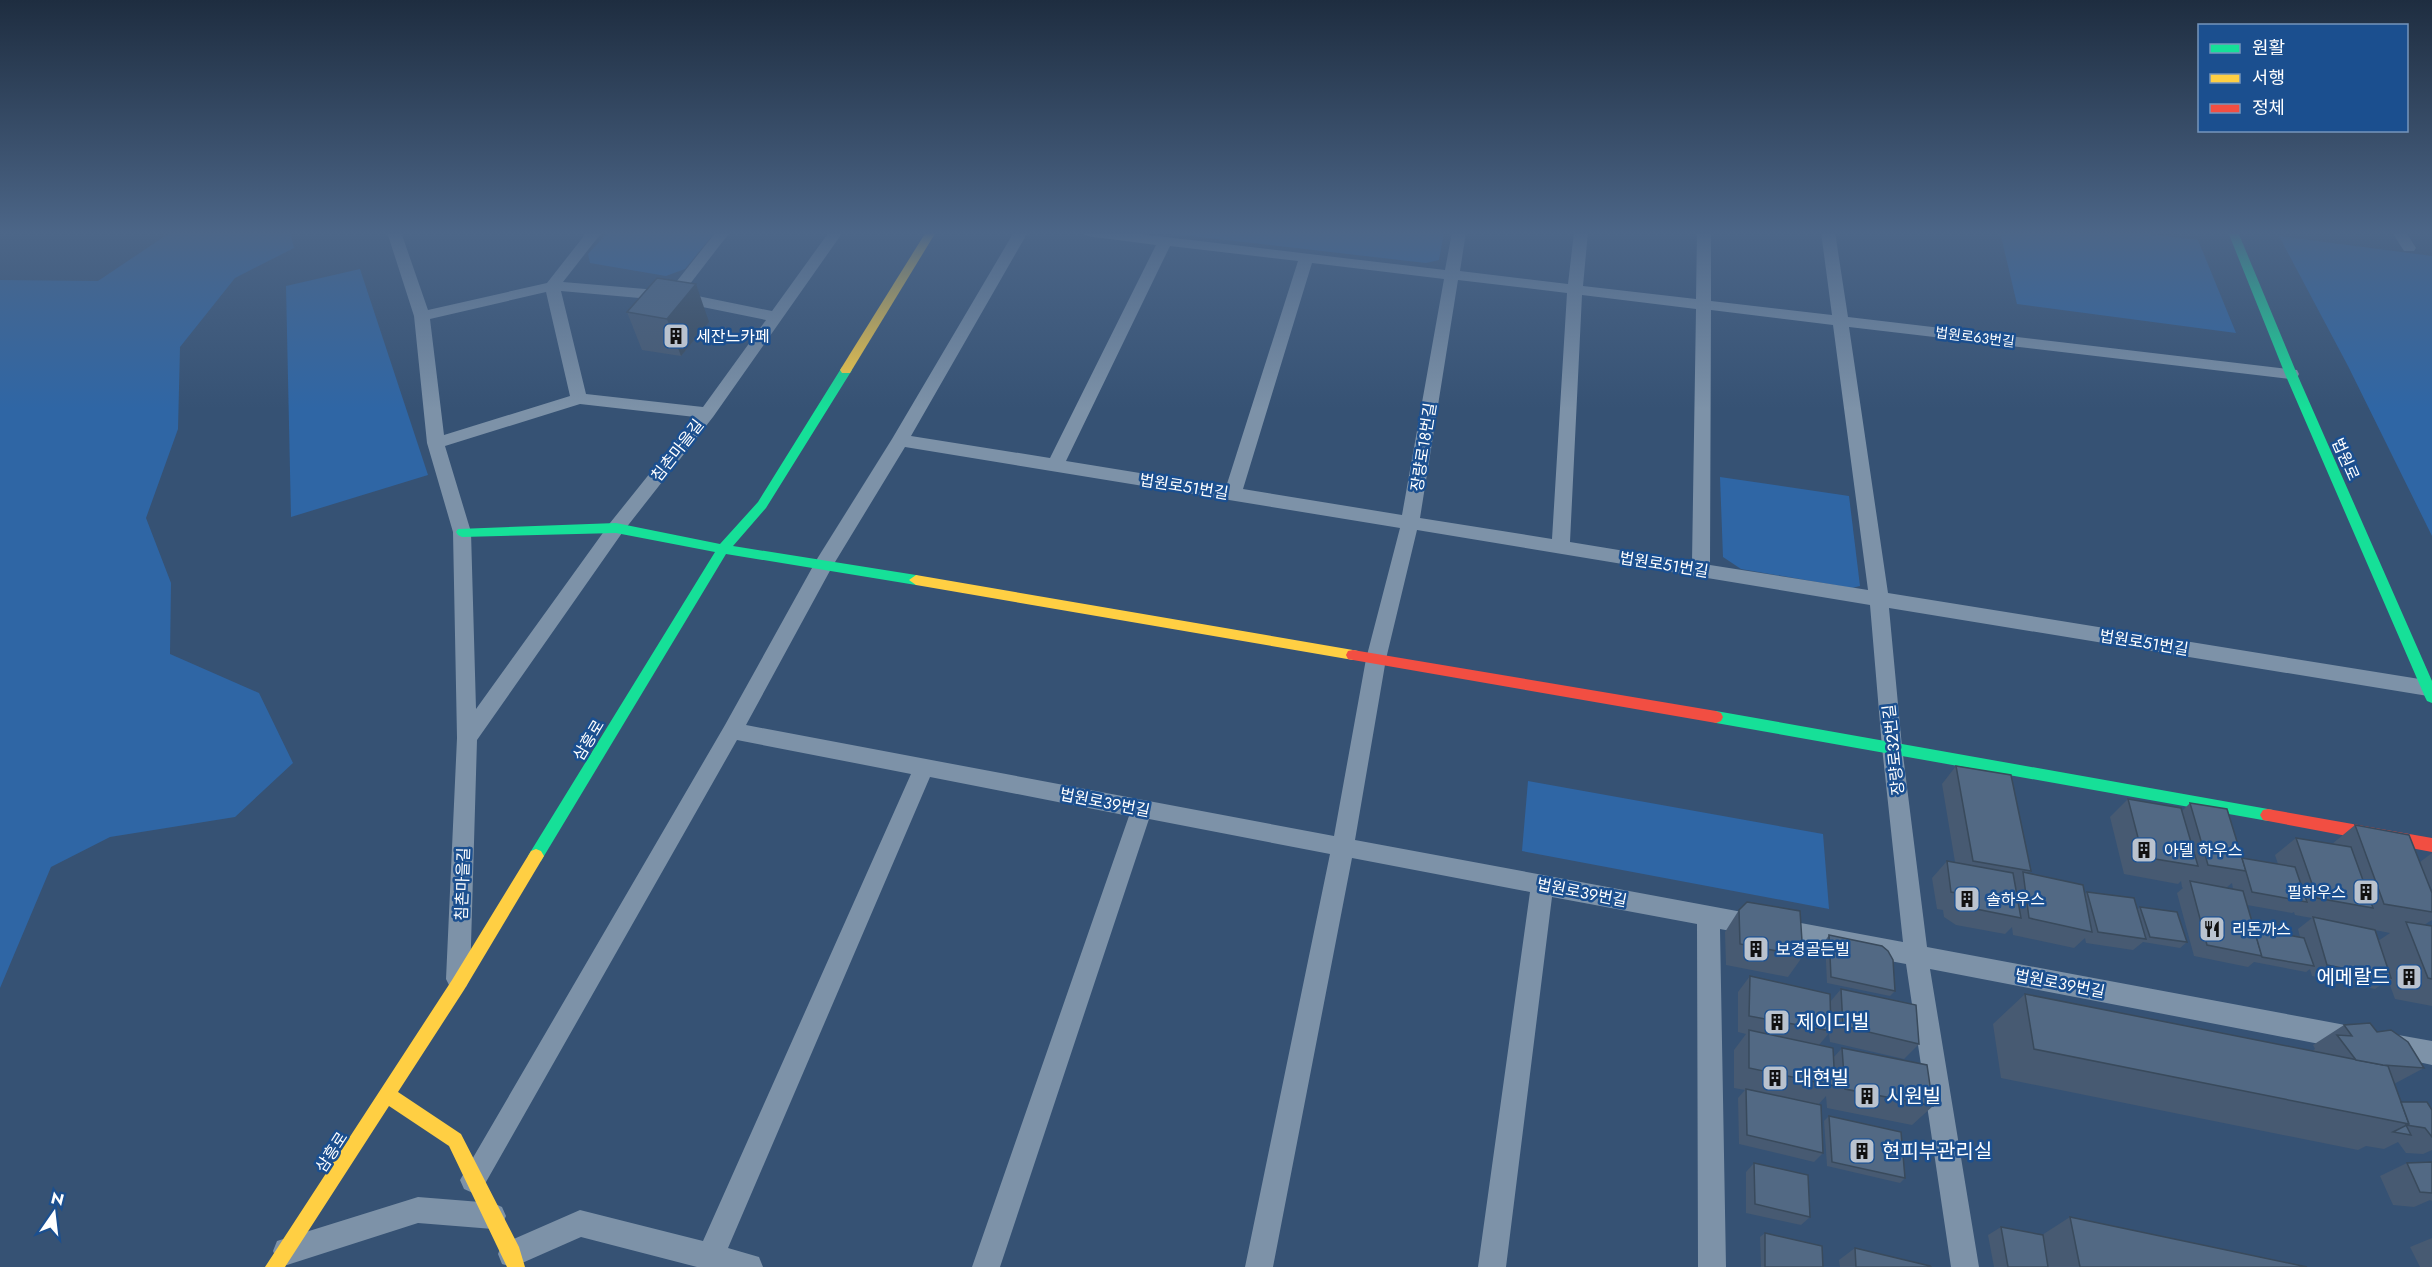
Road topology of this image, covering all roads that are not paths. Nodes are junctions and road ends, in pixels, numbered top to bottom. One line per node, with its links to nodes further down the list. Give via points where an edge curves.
1 (414, 291): 19 (street, 침촌마을길)
2 (530, 291): 19 (street)
3 (553, 291): 23 (street)
4 (614, 291): 17 (street)
5 (677, 291): 17 (street)
6 (794, 291): 20 (street)
7 (894, 291): 33 (street, 삼흥로, via 762,505)
8 (987, 291): 25 (street)
9 (1140, 291): 27 (street)
10 (1296, 291): 28 (street)
11 (1448, 291): 29 (street, 장량로18번길)
12 (1575, 291): 32 (street)
13 (1585, 291): 18 (street, 법원로63번길)
14 (1704, 291): 18 (street)
15 (1835, 291): 21 (street, 장량로32번길)
16 (2257, 291): 22 (street, 법원로)
17 (673, 296): 20 (street)
18 (1704, 305): 21 (street, 법원로63번길); 35 (street)
19 (422, 316): 26 (street, 침촌마을길)
20 (776, 317): 24 (street)
21 (1839, 321): 22 (street, 법원로63번길); 36 (street, 장량로32번길)
22 (2291, 374): 38 (street, 법원로)
23 (579, 399): 24 (street, 침촌마을길); 26 (street, 침촌마을길)
24 (706, 413): 30 (street, 침촌마을길)
25 (900, 440): 27 (street, 법원로51번길); 34 (street)
26 (436, 443): 31 (street, 침촌마을길)
27 (1055, 465): 28 (street, 법원로51번길)
28 (1233, 494): 29 (street, 법원로51번길)
29 (1410, 523): 32 (street, 법원로51번길); 37 (street, 장량로18번길)
30 (616, 528): 31 (street); 33 (street); 40 (street, 침촌마을길)
31 (462, 532): 40 (street, 침촌마을길)
32 (1560, 547): 35 (street, 법원로51번길)
33 (723, 549): 34 (street); 49 (street, 삼흥로)
34 (824, 564): 37 (street); 39 (street)
35 (1701, 570): 36 (street, 법원로51번길)
36 (1879, 599): 38 (street, 법원로51번길); 41 (street, 장량로32번길)
37 (1376, 660): 41 (street); 45 (street, 장량로18번길)
38 (2430, 692)
39 (732, 731): 42 (street, 법원로39번길); 52 (street)
40 (467, 738): 49 (street, 침촌마을길)
41 (1892, 747): 44 (street); 48 (street, 장량로32번길)
42 (924, 768): 43 (street, 법원로39번길); 54 (street)
43 (1142, 809): 45 (street, 법원로39번길); 58 (street)
44 (2432, 845)
45 (1343, 847): 46 (street, 법원로39번길); 59 (street, 장량로18번길)
46 (1542, 885): 47 (street, 법원로39번길); 60 (street)
47 (1708, 916): 48 (street, 법원로39번길); 61 (street)
48 (1916, 956): 50 (street, 법원로39번길); 62 (street, 장량로32번길)
49 (458, 985): 51 (street, 삼흥로)
50 (2432, 1053)
51 (387, 1095): 52 (street, via 455,1140); 55 (street, 삼흥로)
52 (473, 1180): 53 (street)
53 (493, 1216): 55 (street, via 418,1210); 56 (street)
54 (710, 1257): 56 (street, via 580,1223); 57 (street)
55 (280, 1259)
56 (514, 1261)
57 (749, 1267)
58 (986, 1267)
59 (1259, 1267)
60 (1492, 1267)
61 (1712, 1267)
62 (1965, 1267)

